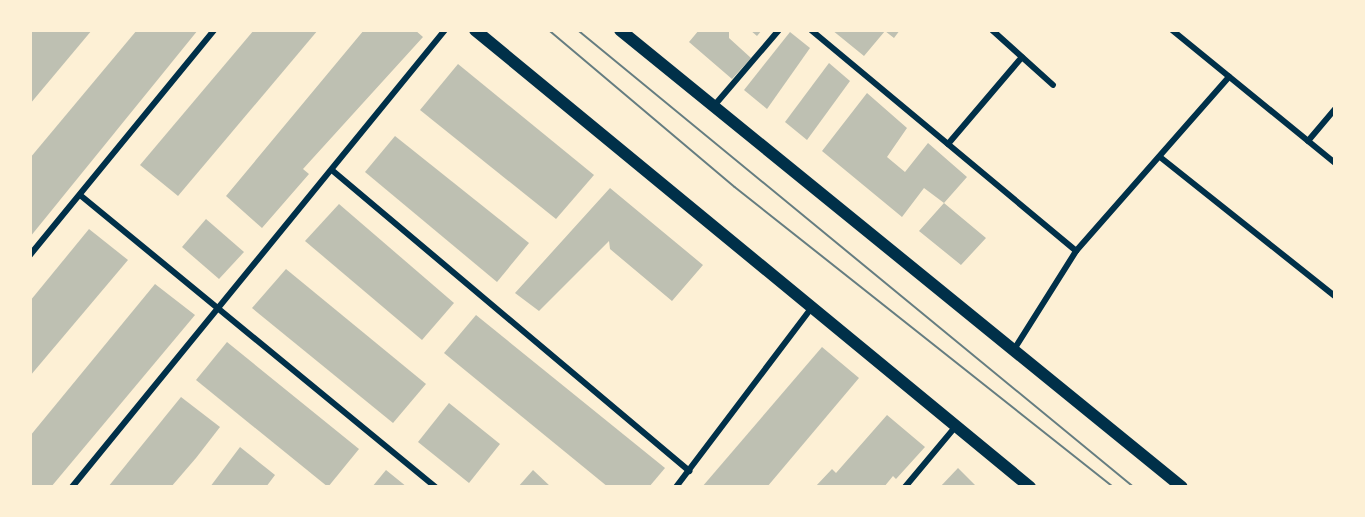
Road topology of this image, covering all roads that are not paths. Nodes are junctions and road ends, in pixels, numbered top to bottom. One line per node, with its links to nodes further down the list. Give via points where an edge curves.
1 (214, 30): 19 (street)
2 (445, 30): 18 (street)
3 (475, 30): 23 (main road)
4 (620, 30): 12 (main road)
5 (779, 30): 12 (street)
6 (811, 30): 15 (street)
7 (992, 30): 9 (street)
8 (1172, 30): 10 (street)
9 (1022, 57): 11 (street); 15 (street)
10 (1229, 77): 14 (street); 16 (street)
11 (1053, 85)
12 (711, 109): 25 (main road)
13 (1335, 109): 14 (street)
14 (1308, 141): 17 (street)
15 (948, 144): 20 (street)
16 (1160, 157): 20 (street); 22 (street)
17 (1335, 163)
18 (333, 171): 24 (street); 27 (street)
19 (80, 195): 21 (street); 24 (street)
20 (1076, 251): 25 (street)
21 (30, 255)
22 (1335, 296)
23 (812, 307): 26 (main road); 27 (street)
24 (219, 308): 28 (street); 29 (street)
25 (1015, 348): 33 (main road)
26 (957, 426): 31 (street); 32 (main road)
27 (689, 471): 30 (street)
28 (72, 487)
29 (435, 487)
30 (676, 487)
31 (905, 487)
32 (1030, 487)
33 (1182, 487)

